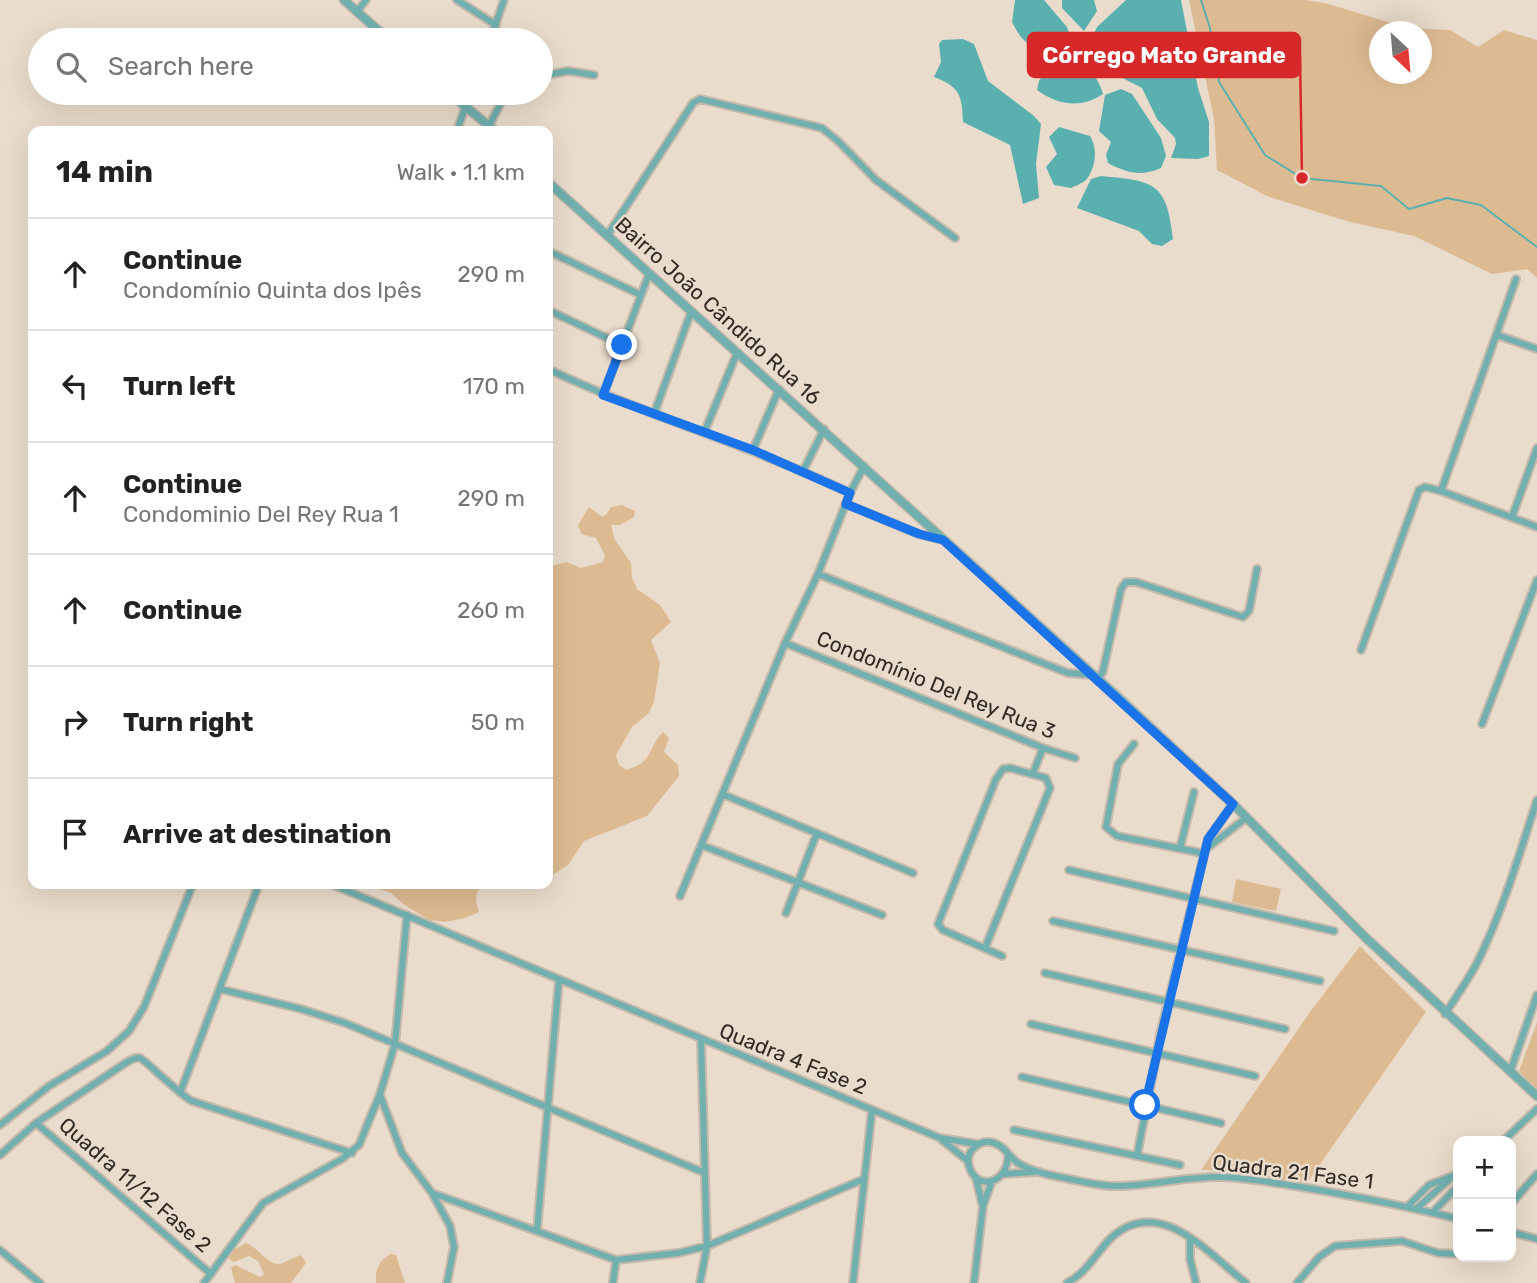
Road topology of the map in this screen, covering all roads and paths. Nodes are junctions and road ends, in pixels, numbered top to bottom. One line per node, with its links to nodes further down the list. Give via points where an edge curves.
1 (344, 0): 5 (street)
2 (366, 0): 5 (street)
3 (457, 0): 6 (street)
4 (504, 0): 6 (street)
5 (357, 12): 7 (street)
6 (496, 25): 8 (street)
7 (375, 28)
8 (495, 28)
9 (553, 74): 10 (street)
10 (594, 75)
11 (501, 105): 15 (street)
12 (464, 106): 13 (street); 14 (street)
13 (458, 126)
14 (488, 126)
15 (493, 126)
16 (553, 188): 17 (street, Bairro João Cândido Rua 16)
17 (607, 236): 18 (street, via 700,99 822,128 876,180); 20 (street, Bairro João Cândido Rua 16)
18 (956, 238)
19 (553, 253): 22 (street)
20 (649, 275): 22 (street); 24 (street, Bairro João Cândido Rua 16)
21 (1516, 279): 25 (street)
22 (641, 295): 26 (street)
23 (553, 312): 26 (street)
24 (691, 312): 28 (street, Bairro João Cândido Rua 16); 32 (street)
25 (1497, 335): 27 (street); 39 (street)
26 (622, 345): 31 (street)
27 (1537, 349)
28 (737, 353): 30 (street, Bairro João Cândido Rua 16); 34 (street)
29 (553, 371): 31 (street)
30 (779, 389): 33 (street, Bairro João Cândido Rua 16); 36 (street)
31 (603, 395): 32 (street)
32 (654, 414): 34 (street)
33 (824, 429): 37 (street, Bairro João Cândido Rua 16); 38 (street)
34 (704, 433): 36 (street)
35 (1537, 448): 42 (street)
36 (753, 450): 38 (street)
37 (864, 466): 40 (street); 44 (street, Bairro João Cândido Rua 16)
38 (803, 471): 40 (street)
39 (1441, 491): 42 (street); 49 (street, via 1419,490)
40 (850, 493): 41 (street)
41 (846, 504): 44 (street); 46 (street)
42 (1512, 517): 43 (street)
43 (1537, 527)
44 (943, 540): 50 (street, Bairro João Cândido Rua 16)
45 (1257, 569): 50 (street, via 1249,611 1243,617 1126,582 1102,671)
46 (818, 574): 48 (street); 50 (street, via 1068,673)
47 (1537, 580): 51 (street)
48 (785, 643): 53 (street, Condomínio Del Rey Rua 3); 57 (street)
49 (1361, 650)
50 (1096, 678): 59 (street, Bairro João Cândido Rua 16)
51 (1482, 724)
52 (1134, 744): 63 (street, via 1118,764 1106,827 1117,836)
53 (1043, 748): 54 (street, Condomínio Del Rey Rua 3); 55 (street)
54 (1075, 758)
55 (1033, 773): 78 (street, via 1048,780 1050,788); 78 (street, via 1006,768 996,779 939,920 943,930)
56 (1194, 793): 63 (street)
57 (722, 794): 61 (street); 62 (street)
58 (1537, 800): 87 (street, via 1502,906 1476,964)
59 (1233, 804): 60 (street, Bairro João Cândido Rua 16); 64 (street, via 1208,839)
60 (1246, 818): 64 (street); 87 (street, Bairro João Cândido Rua 16)
61 (817, 833): 66 (street); 67 (street)
62 (701, 845): 67 (street); 71 (street)
63 (1180, 848): 64 (street)
64 (1205, 852): 72 (street)
65 (1069, 870): 72 (street)
66 (913, 873)
67 (796, 882): 73 (street); 75 (street)
68 (191, 889): 105 (street, via 144,1007 129,1031)
69 (257, 889): 84 (street)
70 (343, 889): 74 (street, Quadra 4 Fase 2)
71 (680, 896)
72 (1193, 897): 77 (street); 79 (street)
73 (786, 912)
74 (407, 915): 82 (street, Quadra 4 Fase 2); 91 (street)
75 (882, 915)
76 (1053, 921): 79 (street)
77 (1334, 931)
78 (985, 948): 80 (street)
79 (1181, 949): 83 (street); 86 (street)
80 (1002, 956)
81 (1045, 974): 86 (street)
82 (559, 979): 90 (street, Quadra 4 Fase 2); 100 (street)
83 (1320, 981)
84 (220, 989): 91 (street, via 322,1015); 96 (street)
85 (1537, 995): 93 (street)
86 (1169, 1001): 89 (street); 92 (street)
87 (1445, 1014): 93 (street, Bairro João Cândido Rua 16)
88 (1031, 1024): 92 (street)
89 (1285, 1029)
90 (701, 1040): 102 (street, Quadra 4 Fase 2); 117 (street)
91 (395, 1044): 97 (street); 100 (street)
92 (1157, 1053): 94 (street); 99 (street)
93 (1510, 1072): 98 (street, Bairro João Cândido Rua 16)
94 (1255, 1076)
95 (1023, 1077): 99 (street)
96 (180, 1093): 103 (street, via 145,1060 135,1058); 110 (street, via 205,1107)
97 (380, 1094): 110 (street); 126 (street, via 402,1153)
98 (1537, 1096)
99 (1145, 1105): 104 (street); 113 (street)
100 (548, 1107): 117 (street); 133 (street)
101 (1537, 1109): 107 (street)
102 (872, 1110): 108 (street, Quadra 4 Fase 2); 123 (street)
103 (36, 1123): 111 (street); 141 (street, Quadra 11/12 Fase 2)
104 (1222, 1123)
105 (0, 1125)
106 (1014, 1130): 113 (street)
107 (1508, 1136)
108 (940, 1138): 109 (street); 114 (street)
109 (978, 1144): 112 (street, via 996,1143); 114 (street)
110 (352, 1153): 141 (street, via 263,1203)
111 (0, 1156)
112 (1008, 1156): 116 (street, Quadra 21 Fase 1); 118 (street)
113 (1137, 1156): 115 (street)
114 (968, 1161): 122 (street)
115 (1180, 1165)
116 (1039, 1172): 118 (street, Quadra 21 Fase 1); 129 (street, Quadra 21 Fase 1, via 1111,1186 1235,1178)
117 (705, 1173): 137 (street)
118 (1004, 1174): 124 (street)
119 (1537, 1174): 127 (street)
120 (1453, 1176): 129 (street, via 1429,1185)
121 (1453, 1177): 130 (street)
122 (976, 1178): 124 (street); 128 (street)
123 (864, 1179): 137 (street); 147 (street)
124 (992, 1181): 128 (street)
125 (1453, 1191): 131 (street)
126 (432, 1193): 133 (street); 144 (street, via 454,1237)
127 (1515, 1199)
128 (983, 1206): 148 (street)
129 (1408, 1206): 130 (street, Quadra 21 Fase 1)
130 (1417, 1208): 131 (street, Quadra 21 Fase 1)
131 (1433, 1212): 132 (street, Quadra 21 Fase 1)
132 (1453, 1218)
133 (537, 1231): 140 (street)
134 (1516, 1235): 136 (street)
135 (1190, 1238): 149 (street, via 1157,1222 1135,1224 1114,1236 1088,1268); 150 (street); 151 (street)
136 (1537, 1239)
137 (707, 1247): 140 (street); 146 (street)
138 (0, 1250): 142 (street)
139 (1453, 1254): 152 (street, via 1402,1241 1335,1246)
140 (615, 1260): 145 (street)
141 (211, 1274): 143 (street)
142 (40, 1283)
143 (204, 1283)
144 (447, 1283)
145 (613, 1283)
146 (700, 1283)
147 (853, 1283)
148 (974, 1283)
149 (1067, 1283)
150 (1196, 1283)
151 (1246, 1283)
152 (1297, 1283)

